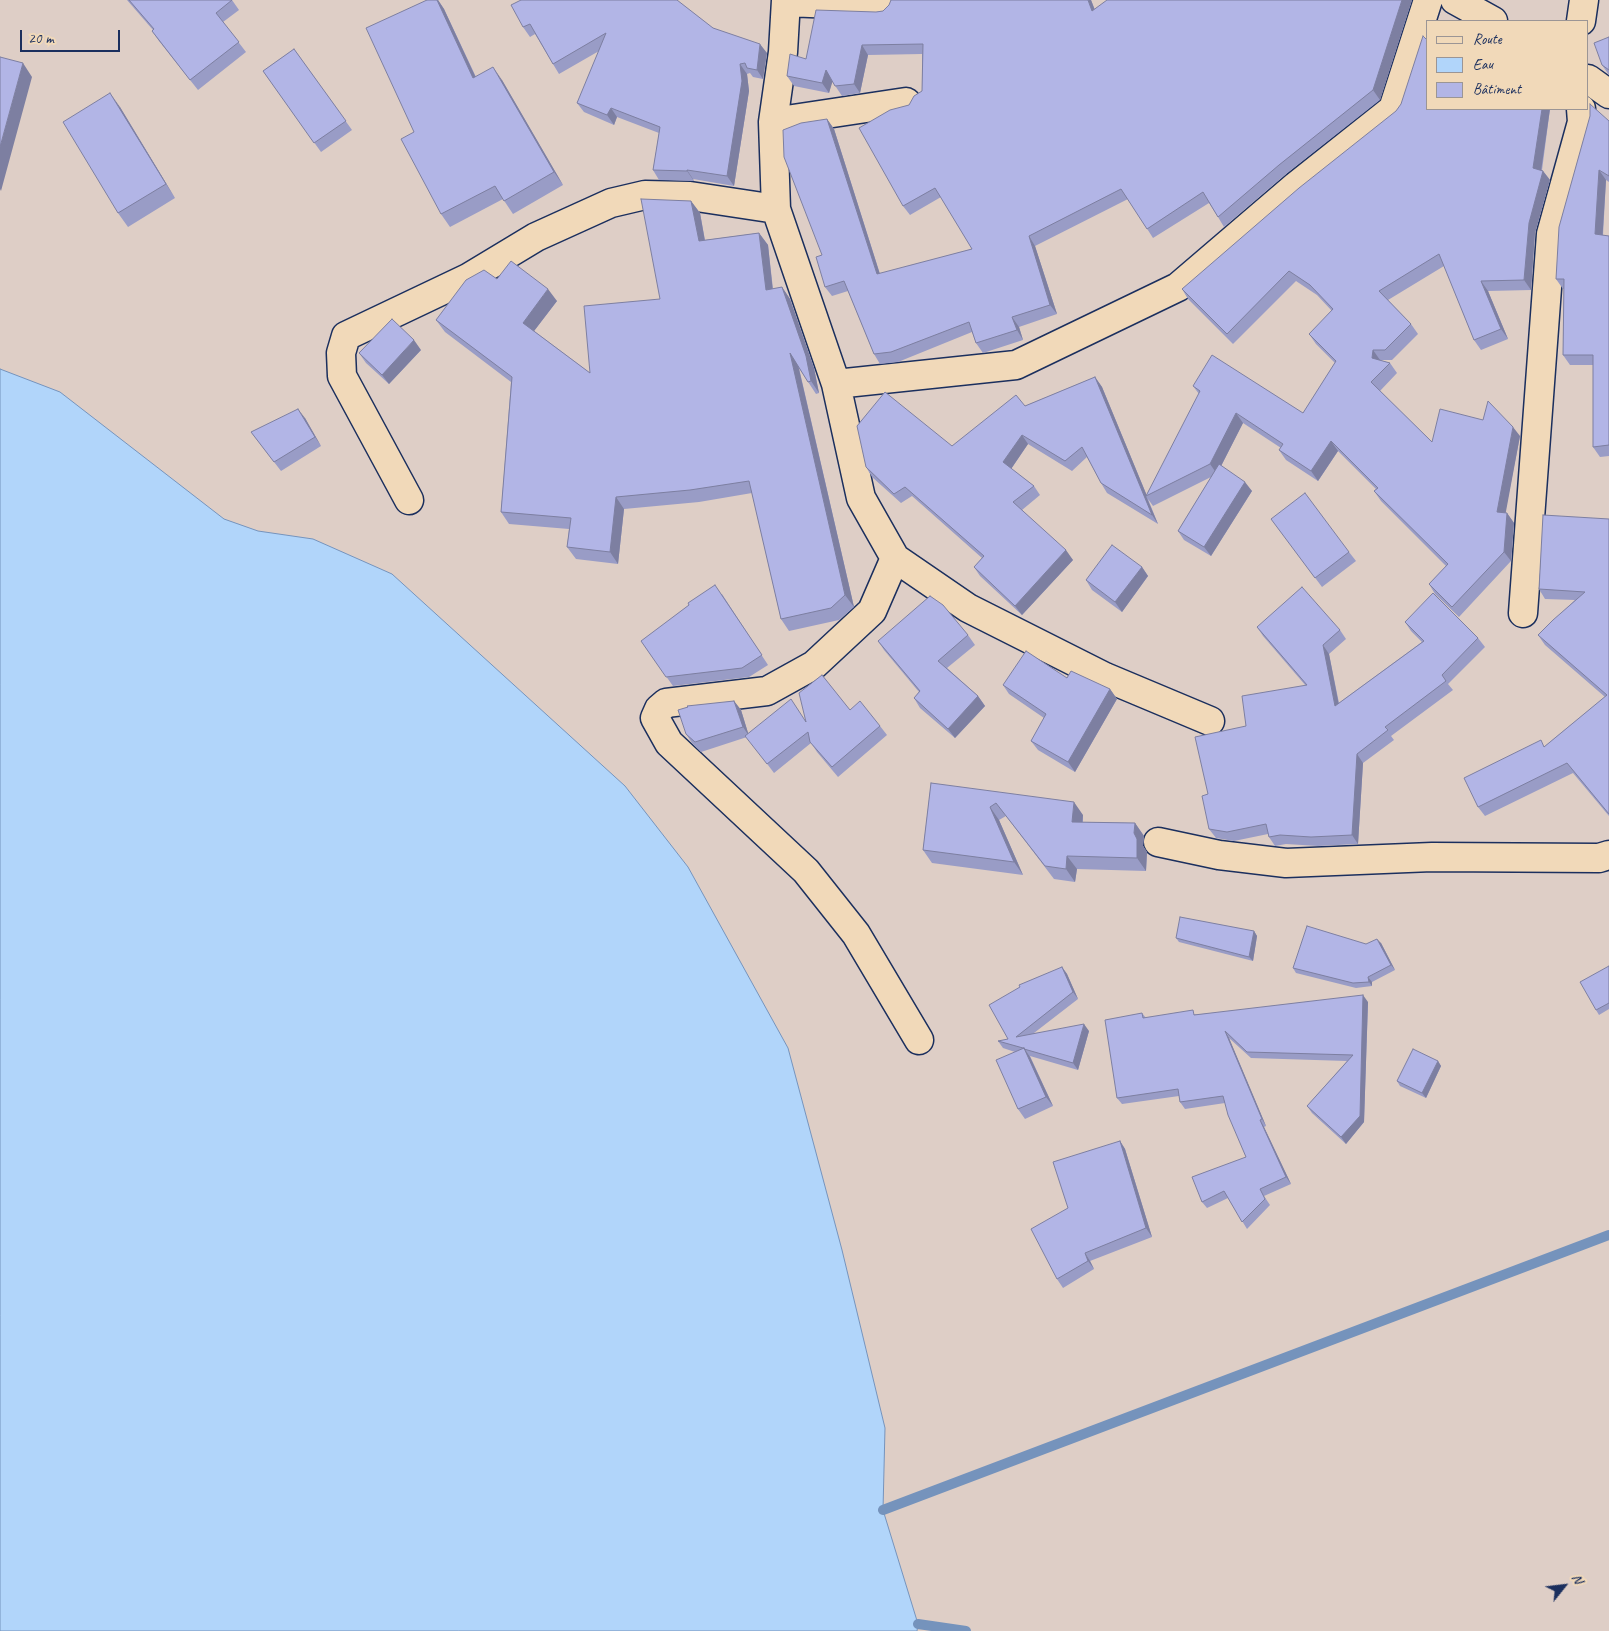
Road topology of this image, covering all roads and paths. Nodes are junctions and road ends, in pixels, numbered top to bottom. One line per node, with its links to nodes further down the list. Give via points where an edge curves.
1 (1428, 0): 14 (street, via 1393,109 1296,186 1178,287 1016,365)
2 (1455, 0): 6 (street)
3 (1584, 0): 7 (street)
4 (786, 1): 5 (street); 12 (street, via 783,52)
5 (883, 6)
6 (1491, 20)
7 (1581, 20)
8 (1589, 80): 9 (street)
9 (1609, 94)
10 (906, 102): 12 (street)
11 (1582, 110): 17 (street, via 1582,122 1551,234)
12 (772, 122): 13 (street)
13 (776, 209): 14 (street); 15 (street, via 690,196 646,195 611,203 536,237 468,278 346,336 341,353 342,376)
14 (836, 384): 16 (street, via 861,498)
15 (409, 500)
16 (895, 558): 18 (street, via 968,608 1105,677); 21 (street, via 872,611 814,665 767,691 666,703 655,718 669,743 806,871 856,934)
17 (1523, 613)
18 (1210, 721)
19 (1158, 842): 20 (street, via 1219,855 1286,863 1432,857 1598,858)
20 (1609, 855)
21 (919, 1040)

